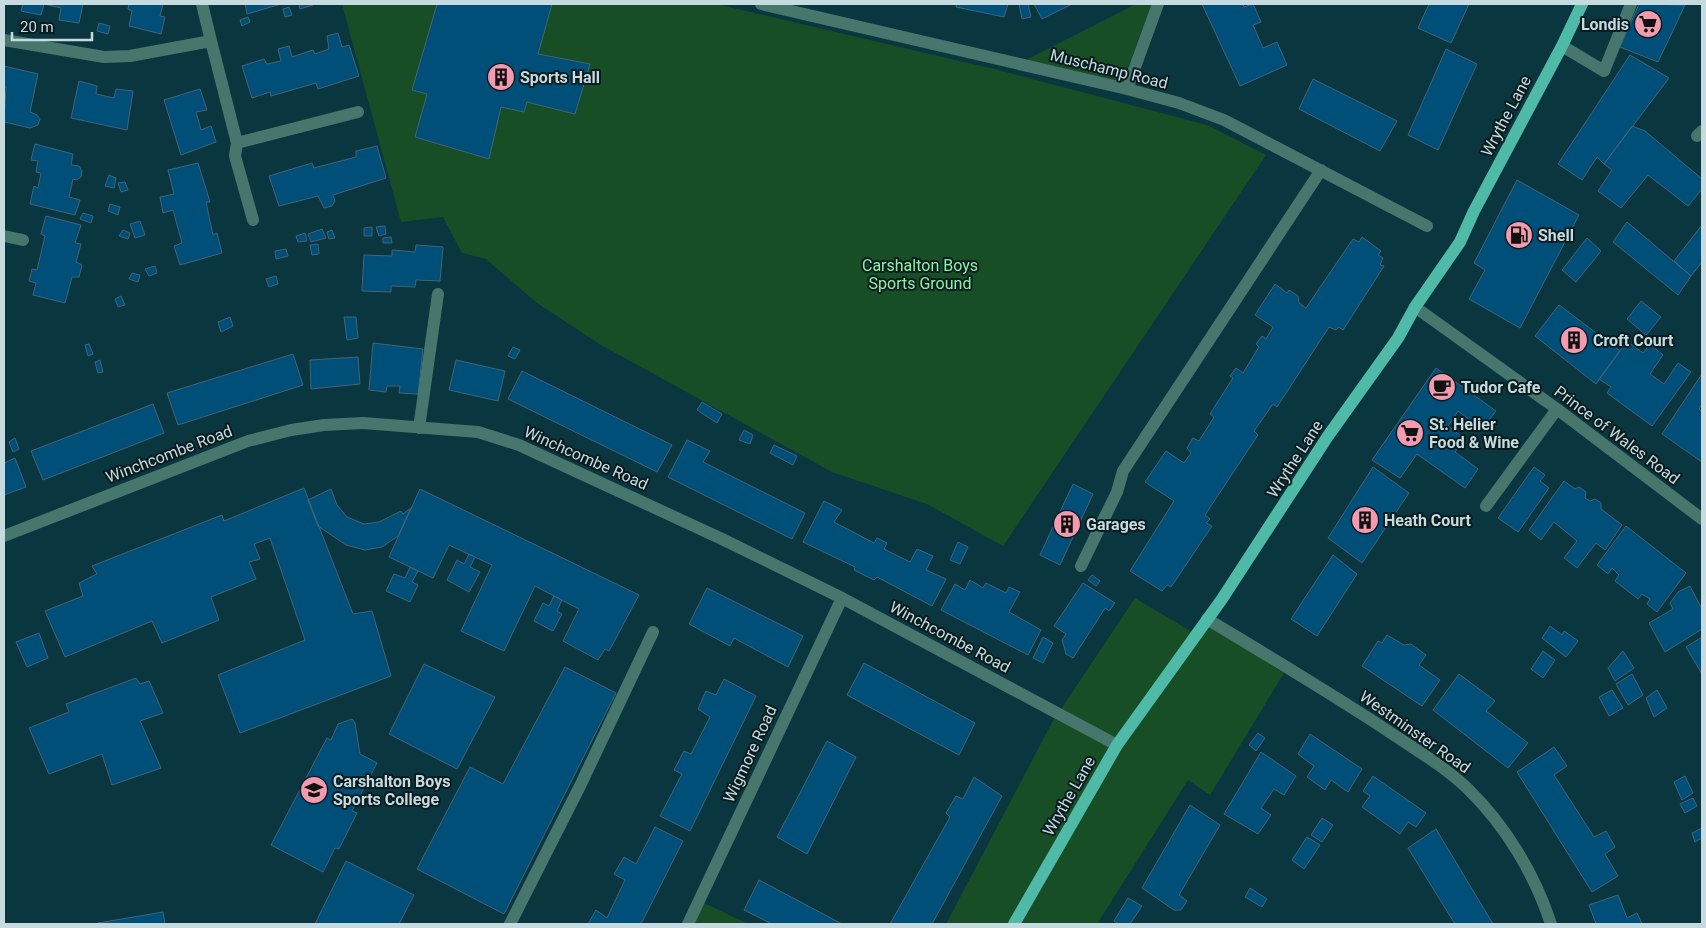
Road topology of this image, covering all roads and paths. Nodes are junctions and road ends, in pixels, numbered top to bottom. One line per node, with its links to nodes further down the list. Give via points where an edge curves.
1 (202, 4): 7 (street)
2 (761, 4): 9 (street, Muschamp Road)
3 (1158, 4): 9 (street)
4 (1582, 4): 8 (main road, Wrythe Lane)
5 (1631, 4): 8 (street, via 1604,71)
6 (4, 40): 7 (street, via 104,58)
7 (211, 41): 11 (street)
8 (1562, 46): 18 (main road, Wrythe Lane, via 1460,242)
9 (1127, 89): 12 (street, Muschamp Road, via 1224,120)
10 (358, 112): 11 (street)
11 (237, 143): 13 (street, via 235,156)
12 (1321, 170): 14 (street, Muschamp Road); 24 (street, via 1123,471 1117,492)
13 (253, 220)
14 (1427, 226)
15 (4, 237): 16 (street)
16 (23, 240)
17 (438, 294): 20 (street)
18 (1415, 308): 19 (street, Prince of Wales Road); 26 (main road, Wrythe Lane, via 1398,338 1328,436)
19 (1556, 409): 21 (street); 22 (street, Prince of Wales Road)
20 (419, 428): 23 (street, Winchcombe Road, via 363,423 324,425 248,441); 25 (street, Winchcombe Road, via 478,432 519,445)
21 (1486, 506)
22 (1702, 519)
23 (4, 536)
24 (1081, 566)
25 (842, 598): 28 (street, Winchcombe Road); 31 (street, Wigmore Road)
26 (1207, 619): 28 (main road, Wrythe Lane); 32 (street, Westminster Road, via 1358,711 1468,789 1499,824 1524,862)
27 (653, 632): 30 (street)
28 (1117, 745): 29 (main road, Wrythe Lane)
29 (1017, 923)
30 (510, 924)
31 (688, 924)
32 (1551, 924)

